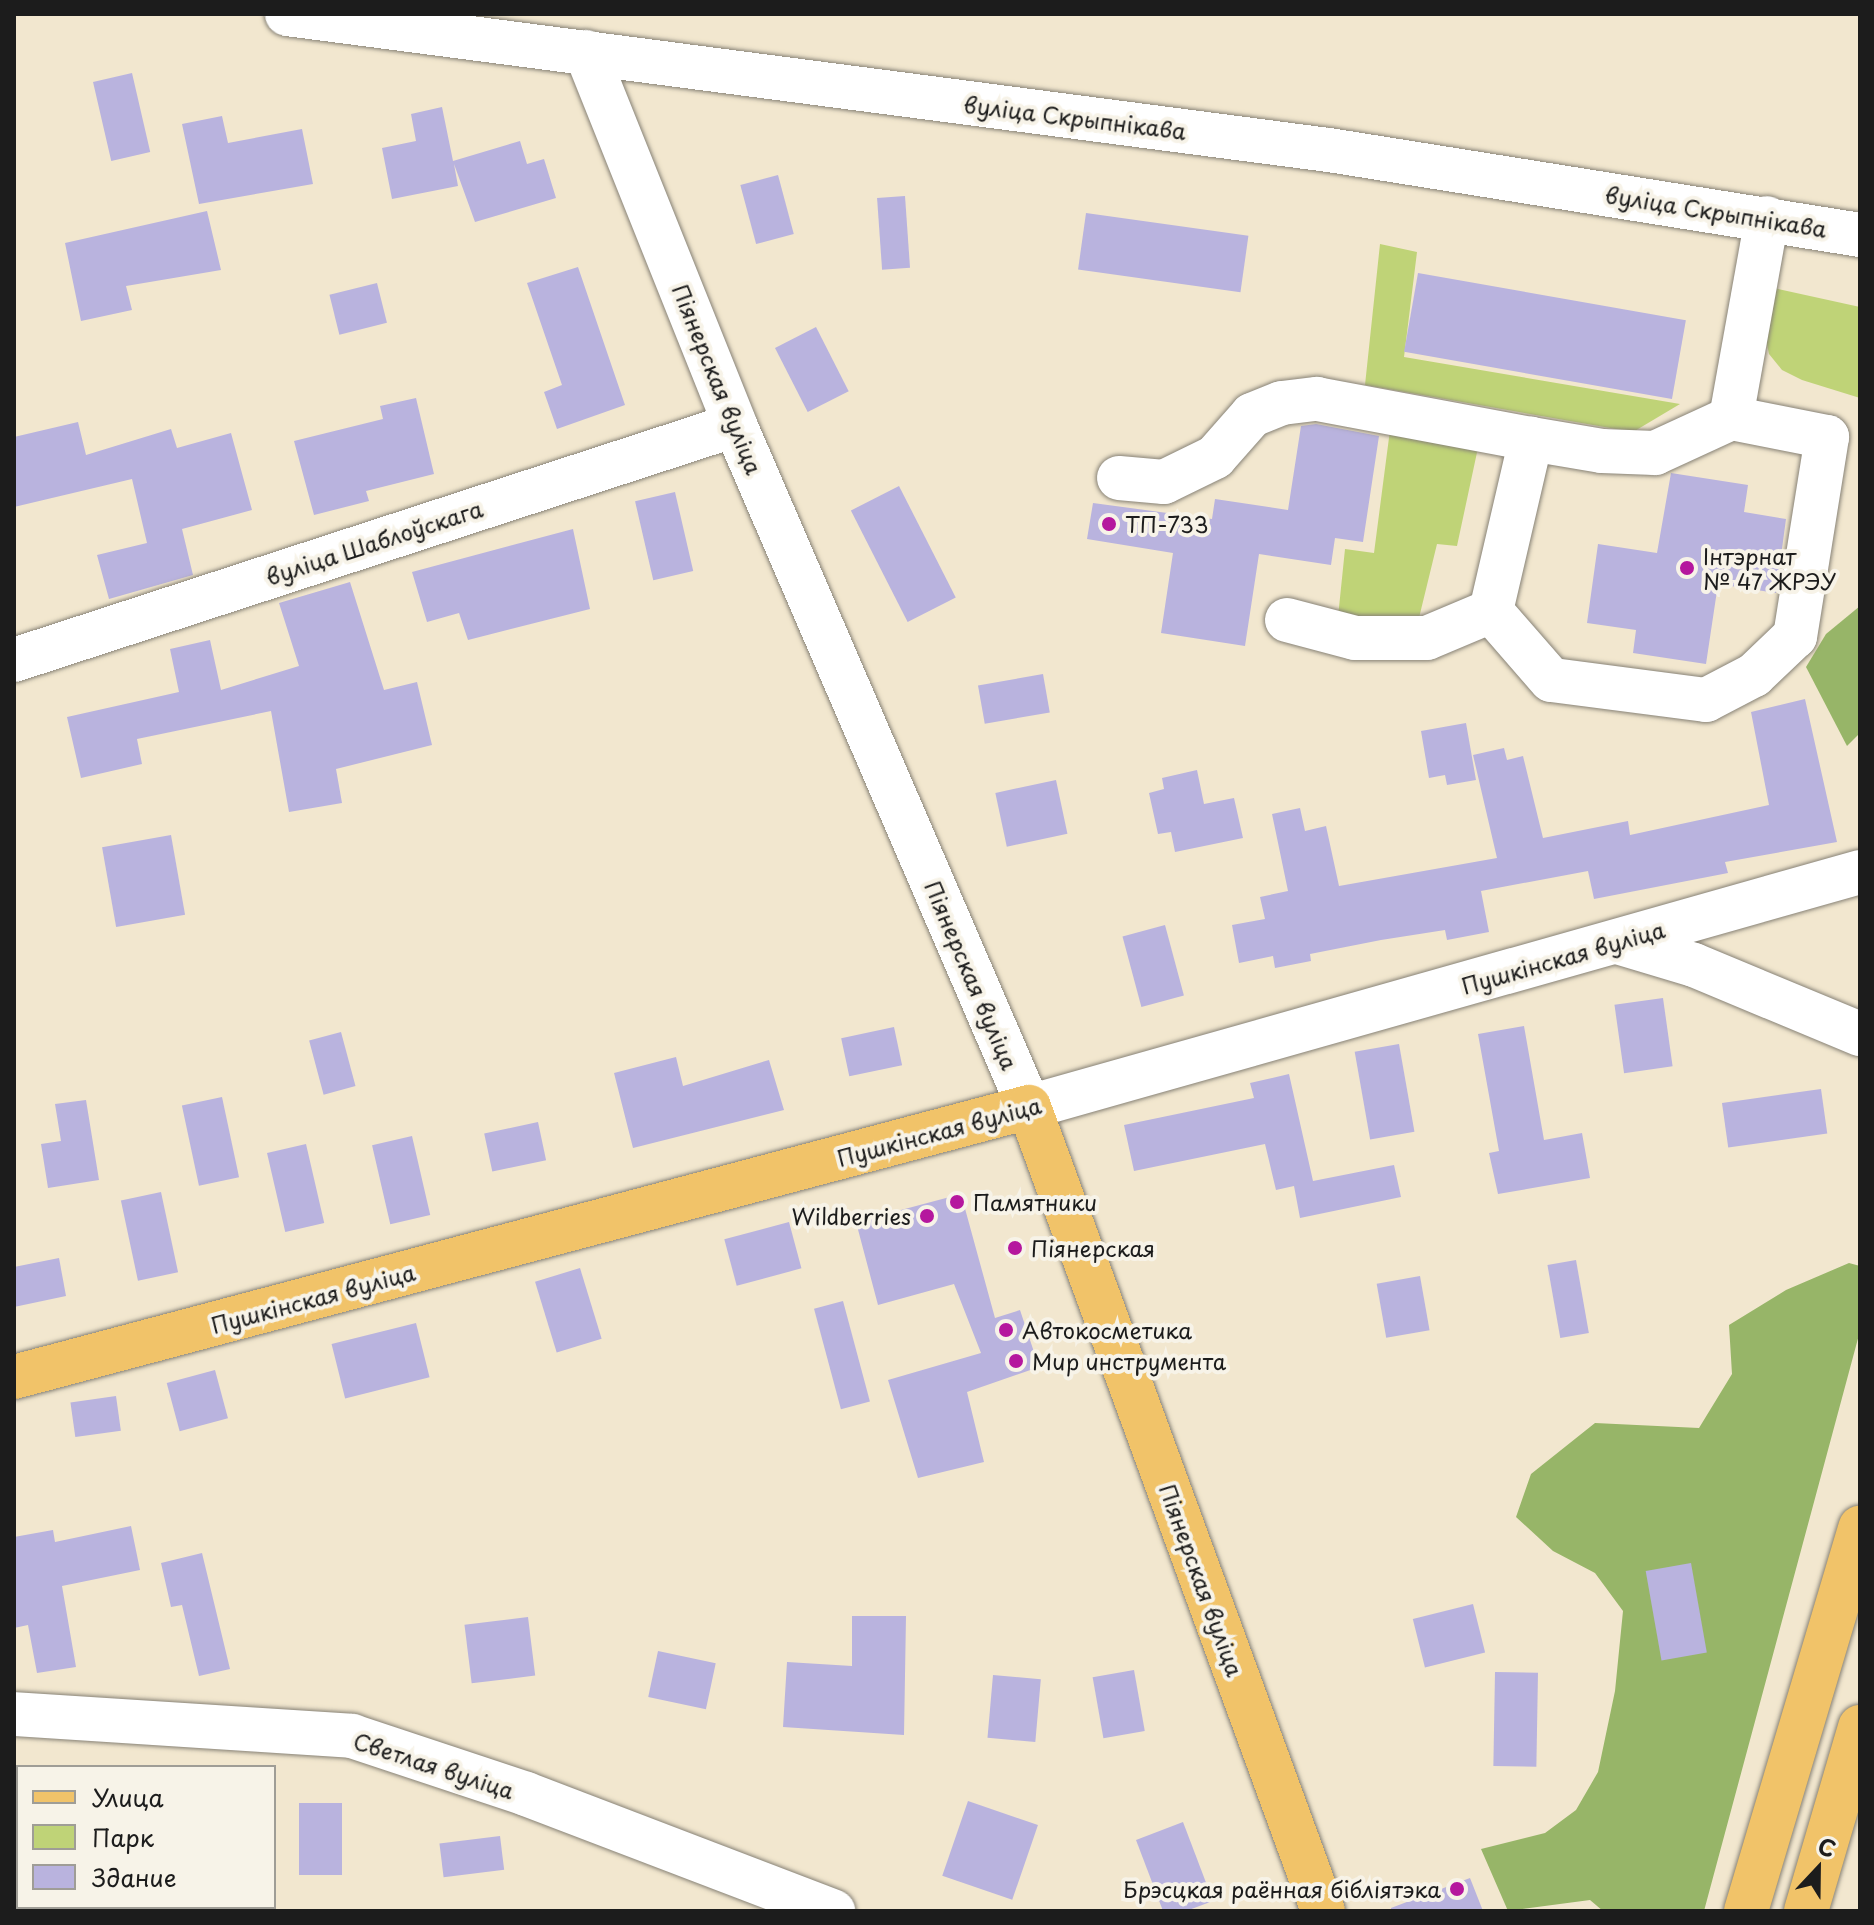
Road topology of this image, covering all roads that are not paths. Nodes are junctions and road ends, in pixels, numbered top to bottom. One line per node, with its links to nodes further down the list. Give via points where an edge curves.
1 (287, 14): 2 (street, вуліца Скрыпнікава)
2 (586, 52): 3 (street, вуліца Скрыпнікава, via 1329,150); 6 (street, Піянерская вуліца)
3 (1767, 218): 4 (street, вуліца Скрыпнікава); 5 (street)
4 (1860, 235)
5 (1731, 418): 7 (street, via 1655,453); 8 (street)
6 (735, 425): 12 (street, вуліца Шаблоўскага); 16 (street, Піянерская вуліца)
7 (1531, 439): 9 (street, via 1317,399 1282,403 1252,415 1215,457 1164,482); 10 (street)
8 (1843, 441): 10 (street, via 1795,636 1754,675 1706,700 1551,680)
9 (1119, 478)
10 (1491, 611): 11 (street, via 1427,638 1355,638)
11 (1287, 620)
12 (14, 660)
13 (1860, 872): 14 (street, Пушкінская вуліца)
14 (1617, 942): 15 (street, via 1694,965); 16 (street, Пушкінская вуліца)
15 (1860, 1034)
16 (1029, 1107): 17 (main road, Пушкінская вуліца); 22 (main road, Піянерская вуліца)
17 (14, 1377)
18 (1860, 1528): 23 (main road)
19 (14, 1714): 21 (street, Светлая вуліца, via 352,1736 526,1794)
20 (1860, 1727): 24 (main road)
21 (833, 1911)
22 (1323, 1911)
23 (1746, 1911)
24 (1806, 1911)

